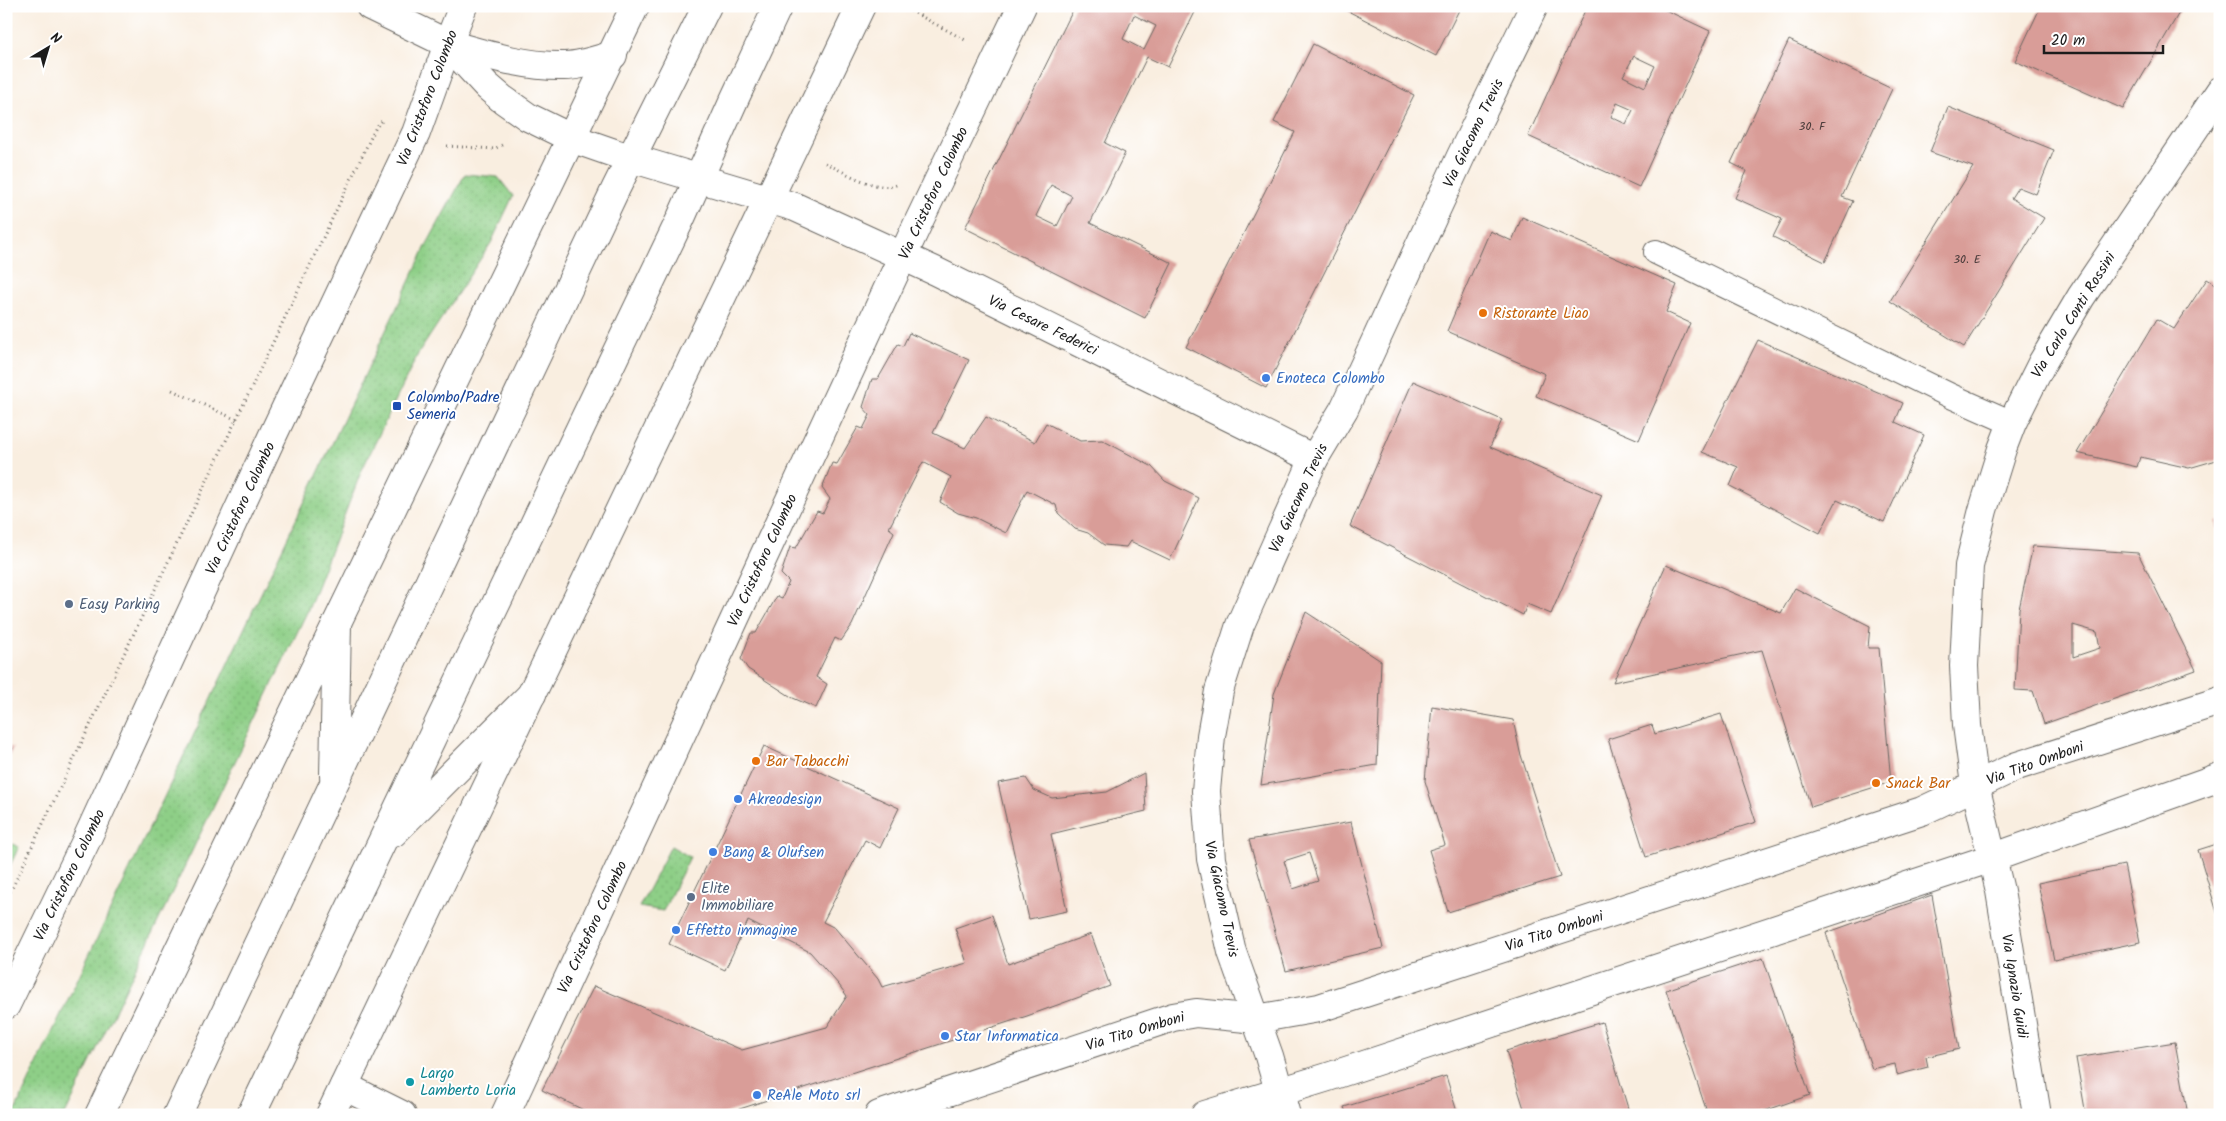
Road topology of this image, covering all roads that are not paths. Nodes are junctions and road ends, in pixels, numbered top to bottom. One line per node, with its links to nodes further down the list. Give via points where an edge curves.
1 (370, 6): 9 (street)
2 (463, 6): 9 (street, Via Cristoforo Colombo)
3 (635, 6): 10 (street)
4 (706, 6): 13 (street)
5 (778, 6): 14 (street)
6 (860, 6): 15 (street)
7 (1022, 6): 17 (street, Via Cristoforo Colombo)
8 (1534, 6): 19 (street, Via Giacomo Trevis, via 1344,409)
9 (448, 44): 10 (street, via 521,63 546,65 565,66); 12 (street, via 501,98 528,117); 28 (street, Via Cristoforo Colombo, via 416,133 85,843)
10 (613, 55): 12 (street)
11 (2220, 91): 18 (street, Via Carlo Conti Rossini, via 2061,330)
12 (571, 138): 13 (street); 20 (street)
13 (631, 159): 14 (street); 24 (street)
14 (700, 178): 15 (street); 26 (street)
15 (768, 199): 17 (street, Via Cesare Federici, via 795,207); 21 (street)
16 (1656, 252): 18 (lane, via 1951,396)
17 (903, 257): 19 (street, Via Cesare Federici); 37 (street, Via Cristoforo Colombo)
18 (2012, 422): 25 (street, Via Carlo Conti Rossini, via 1983,510 1969,566 1964,666)
19 (1314, 459): 29 (street, Via Giacomo Trevis, via 1232,646 1219,691 1209,753 1206,790 1211,858 1232,952)
20 (337, 623): 24 (street); 33 (street)
21 (532, 694): 26 (street); 30 (street)
22 (2220, 701): 25 (street, Via Tito Omboni, via 2017,766)
23 (2220, 777): 27 (street)
24 (334, 785): 34 (street)
25 (1975, 785): 27 (street, Via Carlo Conti Rossini); 29 (street, Via Tito Omboni, via 1922,811 1338,1002)
26 (378, 848): 35 (street)
27 (1992, 858): 31 (street); 40 (street, Via Ignazio Guidi)
28 (6, 1005)
29 (1256, 1019): 31 (street, Via Giacomo Trevis); 38 (street, Via Tito Omboni, via 1196,1013 1173,1017)
30 (344, 1086): 32 (street); 36 (street)
31 (1283, 1103): 39 (street)
32 (391, 1112)
33 (100, 1115)
34 (177, 1115)
35 (251, 1115)
36 (330, 1115)
37 (505, 1115)
38 (879, 1115)
39 (1206, 1115)
40 (2037, 1115)

